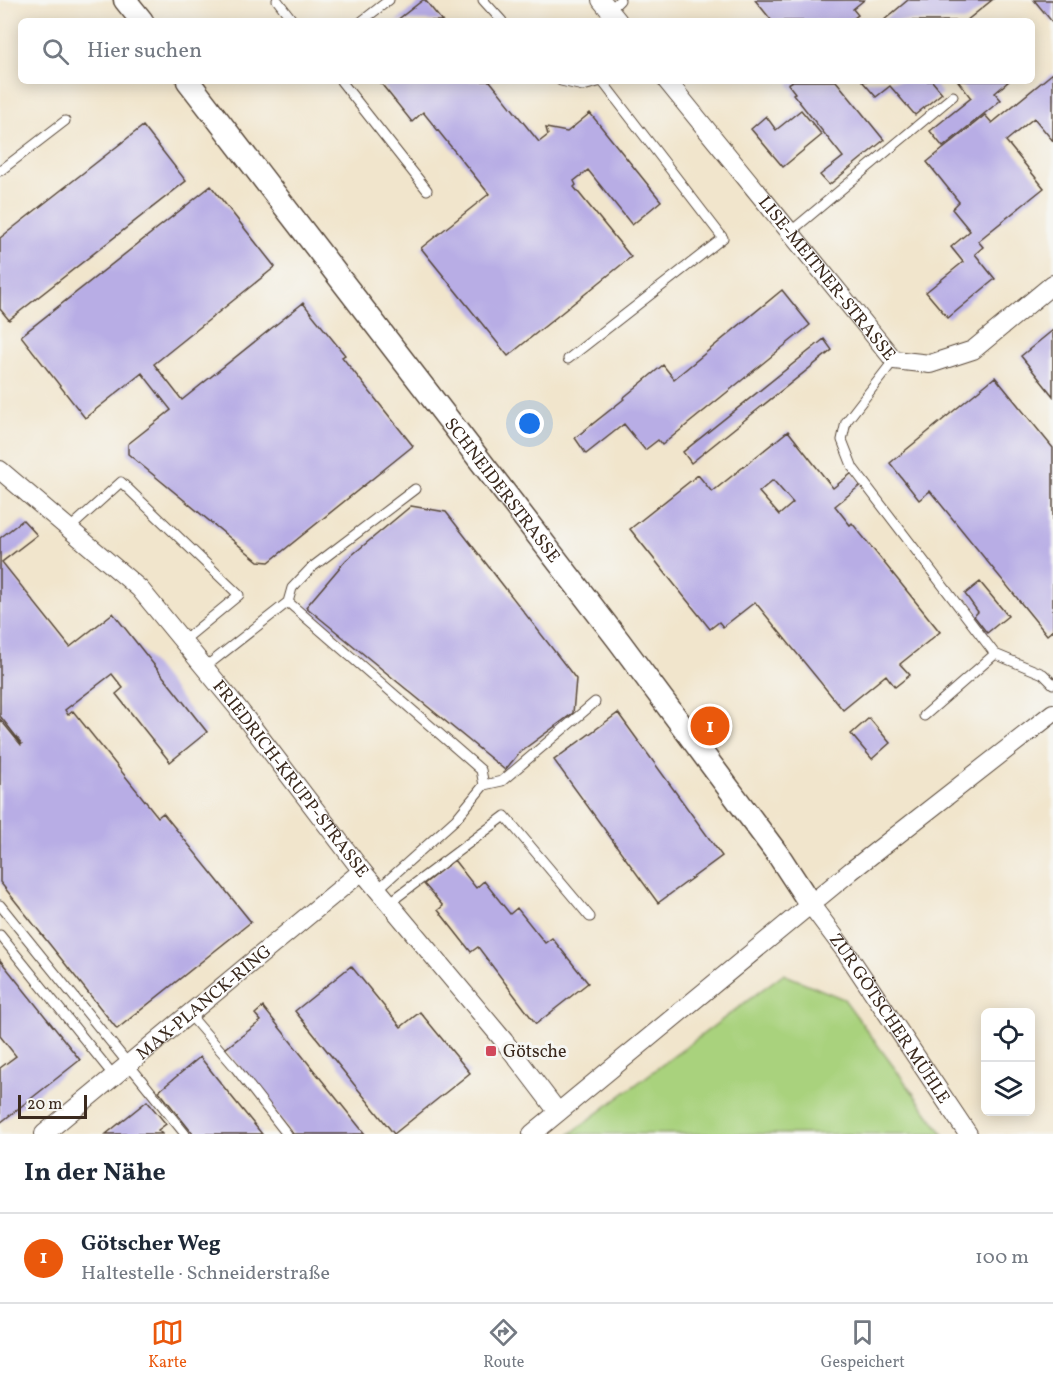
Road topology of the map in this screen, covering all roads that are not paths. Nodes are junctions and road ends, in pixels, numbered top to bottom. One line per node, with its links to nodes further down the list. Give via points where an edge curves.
1 (125, 0): 5 (street)
2 (276, 0): 6 (lane)
3 (388, 0): 7 (lane)
4 (483, 0): 8 (lane)
5 (140, 18)
6 (291, 18)
7 (366, 18)
8 (499, 18)
9 (190, 84): 38 (street, SCHNEIDERSTRASSE, via 619,641)
10 (343, 84): 18 (lane)
11 (574, 84): 12 (lane)
12 (591, 84)
13 (604, 84): 21 (lane, via 723,238)
14 (669, 84): 19 (street, LISE-MEITNER-STRASSE)
15 (953, 96): 19 (lane)
16 (64, 121): 17 (lane)
17 (0, 171)
18 (427, 190)
19 (789, 232): 22 (street, LISE-MEITNER-STRASSE)
20 (1053, 284): 22 (street, LISE-MEITNER-STRASSE, via 973,350 930,364)
21 (568, 359)
22 (894, 360): 28 (lane, via 846,422 842,440 853,468)
23 (0, 470): 25 (street, FRIEDRICH-KRUPP-STRASSE)
24 (414, 489): 26 (lane, via 311,568 292,588)
25 (69, 529): 27 (street, FRIEDRICH-KRUPP-STRASSE, via 140,589); 27 (lane, via 121,483 239,595)
26 (288, 602): 29 (lane); 34 (lane, via 481,770)
27 (183, 641): 29 (street, FRIEDRICH-KRUPP-STRASSE)
28 (995, 654): 30 (lane, via 1043,674); 33 (lane)
29 (204, 668): 35 (street, FRIEDRICH-KRUPP-STRASSE)
30 (1053, 684)
31 (595, 702): 34 (lane, via 502,781)
32 (1053, 713): 38 (street)
33 (924, 716)
34 (484, 785): 36 (lane)
35 (362, 871): 36 (street, FRIEDRICH-KRUPP-STRASSE); 41 (street, MAX-PLANCK-RING)
36 (383, 896): 39 (lane, via 506,816); 44 (street, FRIEDRICH-KRUPP-STRASSE)
37 (0, 905): 42 (lane)
38 (811, 905): 44 (street); 49 (street, ZUR GÖTSCHER MÜHLE)
39 (590, 917)
40 (0, 935): 43 (lane)
41 (189, 1014): 42 (street, MAX-PLANCK-RING); 47 (lane)
42 (129, 1064): 43 (street, MAX-PLANCK-RING); 46 (lane)
43 (114, 1076): 45 (street, MAX-PLANCK-RING)
44 (558, 1112): 48 (street)
45 (44, 1134)
46 (184, 1134)
47 (287, 1134)
48 (532, 1134)
49 (968, 1134)

